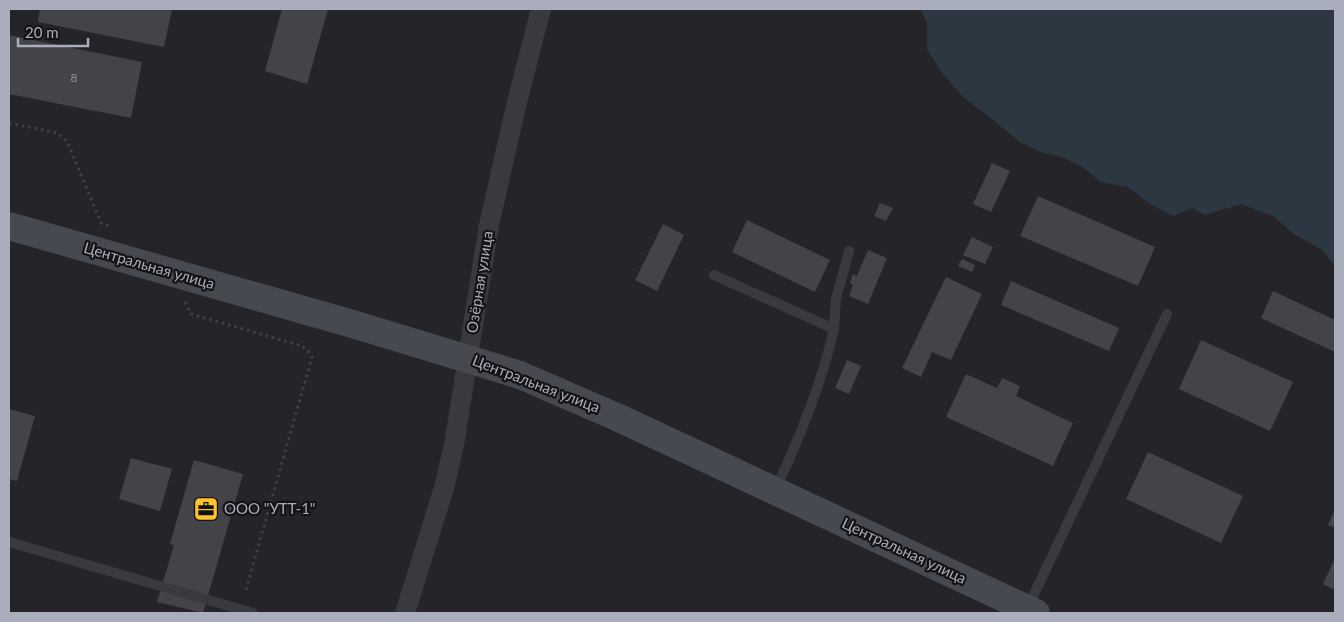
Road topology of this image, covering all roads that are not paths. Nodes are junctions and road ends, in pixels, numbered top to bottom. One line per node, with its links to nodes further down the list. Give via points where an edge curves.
1 (541, 9): 7 (street, Озёрная улица, via 496,192)
2 (9, 226): 7 (street, Центральная улица)
3 (849, 251): 6 (lane, via 836,299)
4 (714, 275): 6 (lane)
5 (1167, 314): 10 (lane)
6 (834, 329): 8 (lane, via 813,404)
7 (469, 358): 8 (street, Центральная улица, via 565,393); 12 (street, Озёрная улица, via 444,488)
8 (775, 491): 10 (street, Центральная улица)
9 (9, 542): 11 (lane)
10 (1032, 611)
11 (253, 613)
12 (405, 613)

